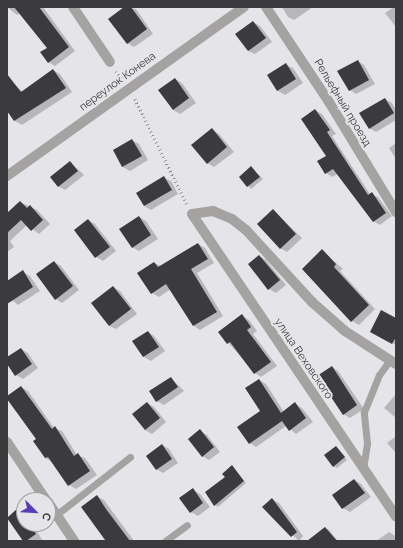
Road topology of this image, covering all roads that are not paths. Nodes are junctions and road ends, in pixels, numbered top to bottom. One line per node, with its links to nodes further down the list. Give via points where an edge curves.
1 (73, 7): 4 (street)
2 (244, 7): 5 (street, переулок Конева)
3 (266, 7): 6 (street, Рельефный проезд)
4 (110, 62)
5 (7, 176)
6 (396, 212)
7 (393, 362): 10 (lane, via 379,375 364,412 367,443); 10 (street, улица Веховского, via 344,331 312,302 246,230 232,219 212,211 192,214)
8 (7, 442): 11 (street)
9 (130, 457): 12 (lane)
10 (363, 469): 13 (street, улица Веховского)
11 (41, 492)
12 (56, 515): 15 (street)
13 (396, 517)
14 (187, 526): 16 (lane)
15 (74, 541)
16 (165, 541)

